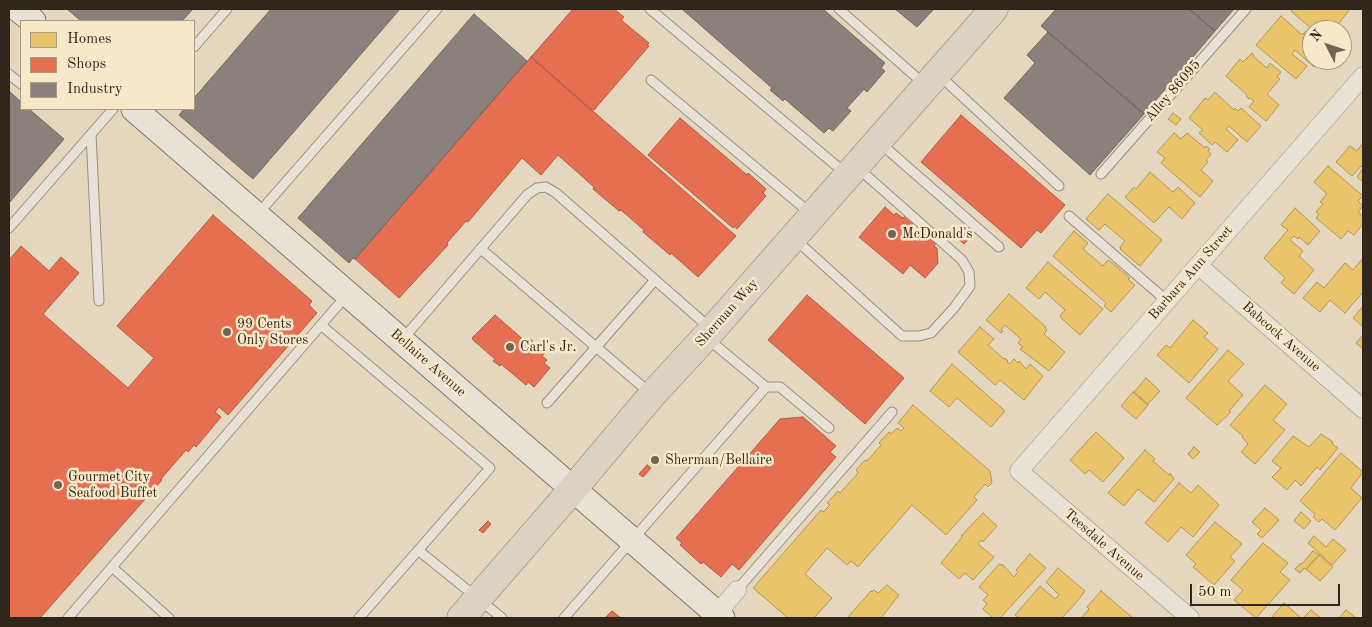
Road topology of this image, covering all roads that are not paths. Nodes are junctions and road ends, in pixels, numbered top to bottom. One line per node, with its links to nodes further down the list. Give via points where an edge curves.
1 (18, 9): 8 (street)
2 (227, 9): 9 (lane)
3 (437, 9): 21 (lane)
4 (650, 9): 18 (lane)
5 (839, 9): 12 (lane)
6 (1246, 9): 19 (lane, Alley 86095)
7 (991, 10): 12 (main road, Sherman Way)
8 (32, 20)
9 (195, 46)
10 (9, 74): 14 (lane)
11 (1363, 76): 28 (street, Barbara Ann Street)
12 (932, 79): 17 (main road, Sherman Way); 20 (lane)
13 (651, 80): 22 (lane)
14 (20, 83)
15 (131, 110): 16 (lane); 21 (street, Bellaire Avenue)
16 (91, 134): 24 (lane); 31 (lane)
17 (878, 141): 18 (main road, Sherman Way); 26 (lane)
18 (852, 170): 22 (main road, Sherman Way); 25 (lane, via 962,260 969,272 970,286 954,308 931,333 902,336)
19 (1101, 174)
20 (1059, 186)
21 (256, 215): 30 (street, Bellaire Avenue)
22 (813, 215): 25 (main road, Sherman Way)
23 (1068, 216): 32 (lane)
24 (9, 228)
25 (793, 237): 34 (main road, Sherman Way)
26 (999, 247)
27 (481, 249): 29 (lane, via 527,195 537,188 546,187); 35 (lane); 36 (lane)
28 (1198, 265): 32 (street, Barbara Ann Street); 40 (street, Babcock Avenue)
29 (655, 280): 34 (lane); 36 (lane)
30 (348, 294): 33 (lane); 35 (street, Bellaire Avenue)
31 (99, 301)
32 (1167, 301): 43 (street, Barbara Ann Street)
33 (321, 326): 46 (lane, via 490,468); 47 (lane)
34 (709, 334): 37 (lane); 38 (main road, Sherman Way)
35 (402, 341): 44 (street, Bellaire Avenue)
36 (596, 347): 38 (lane); 39 (lane)
37 (766, 387): 42 (lane, via 780,386); 45 (lane)
38 (652, 395): 44 (main road, Sherman Way)
39 (547, 403)
40 (1363, 408)
41 (892, 412): 48 (lane)
42 (829, 428)
43 (1019, 471): 56 (street, Teesdale Avenue)
44 (573, 489): 45 (street, Bellaire Avenue); 49 (main road, Sherman Way)
45 (632, 540): 50 (street, Bellaire Avenue); 55 (lane)
46 (418, 550): 49 (lane); 53 (lane)
47 (112, 567): 51 (lane); 52 (lane)
48 (738, 590): 50 (street)
49 (469, 608): 54 (lane)
50 (720, 616)
51 (68, 618)
52 (169, 618)
53 (359, 618)
54 (502, 618)
55 (564, 618)
56 (1190, 618)

